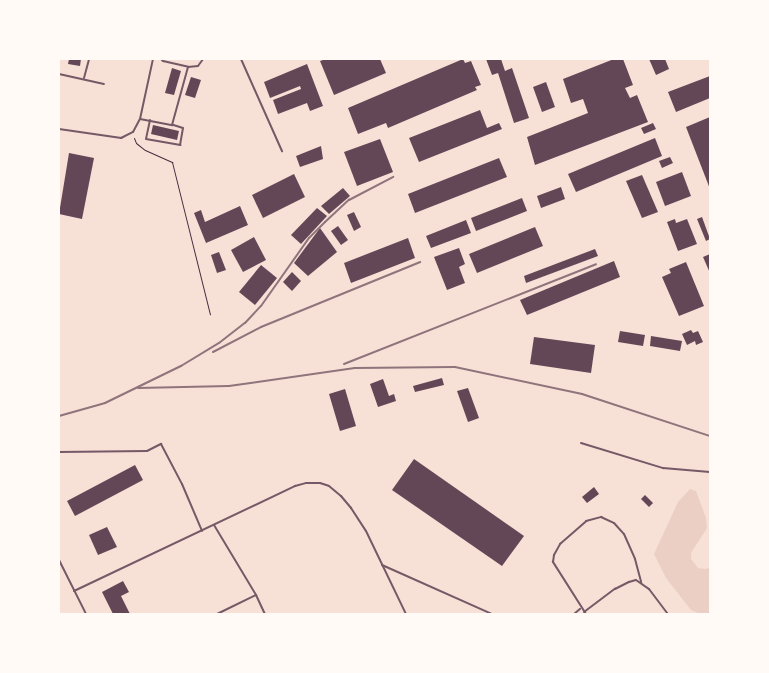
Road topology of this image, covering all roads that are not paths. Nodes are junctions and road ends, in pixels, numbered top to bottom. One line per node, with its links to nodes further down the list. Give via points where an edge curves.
1 (89, 59): 8 (lane)
2 (153, 59): 10 (lane)
3 (161, 59): 6 (lane)
4 (203, 59): 6 (lane, via 198,66)
5 (241, 59): 14 (lane)
6 (188, 67): 12 (lane)
7 (59, 74): 8 (lane)
8 (84, 79): 9 (lane)
9 (104, 84)
10 (140, 119): 11 (lane); 13 (lane, via 133,132 121,138)
11 (150, 120): 12 (lane); 12 (lane, via 146,139 180,145 184,128)
12 (172, 125)
13 (59, 129)
14 (282, 151)
15 (581, 443): 17 (lane, via 663,468)
16 (59, 452): 19 (lane, via 147,451 161,444)
17 (710, 472)
18 (214, 525): 19 (lane); 21 (lane, via 295,486 320,483 329,486 351,508); 24 (lane)
19 (202, 531): 23 (lane)
20 (59, 560): 23 (lane)
21 (382, 565): 30 (lane); 31 (lane)
22 (641, 582): 25 (lane, via 631,548 619,528 601,517 586,521 560,544 553,562); 26 (lane, via 629,582); 33 (lane)
23 (74, 591): 27 (lane)
24 (256, 595): 28 (lane); 29 (lane)
25 (581, 608): 26 (lane); 32 (lane)
26 (585, 613)
27 (86, 614)
28 (217, 614)
29 (265, 614)
30 (406, 614)
31 (492, 614)
32 (574, 614)
33 (668, 614)

